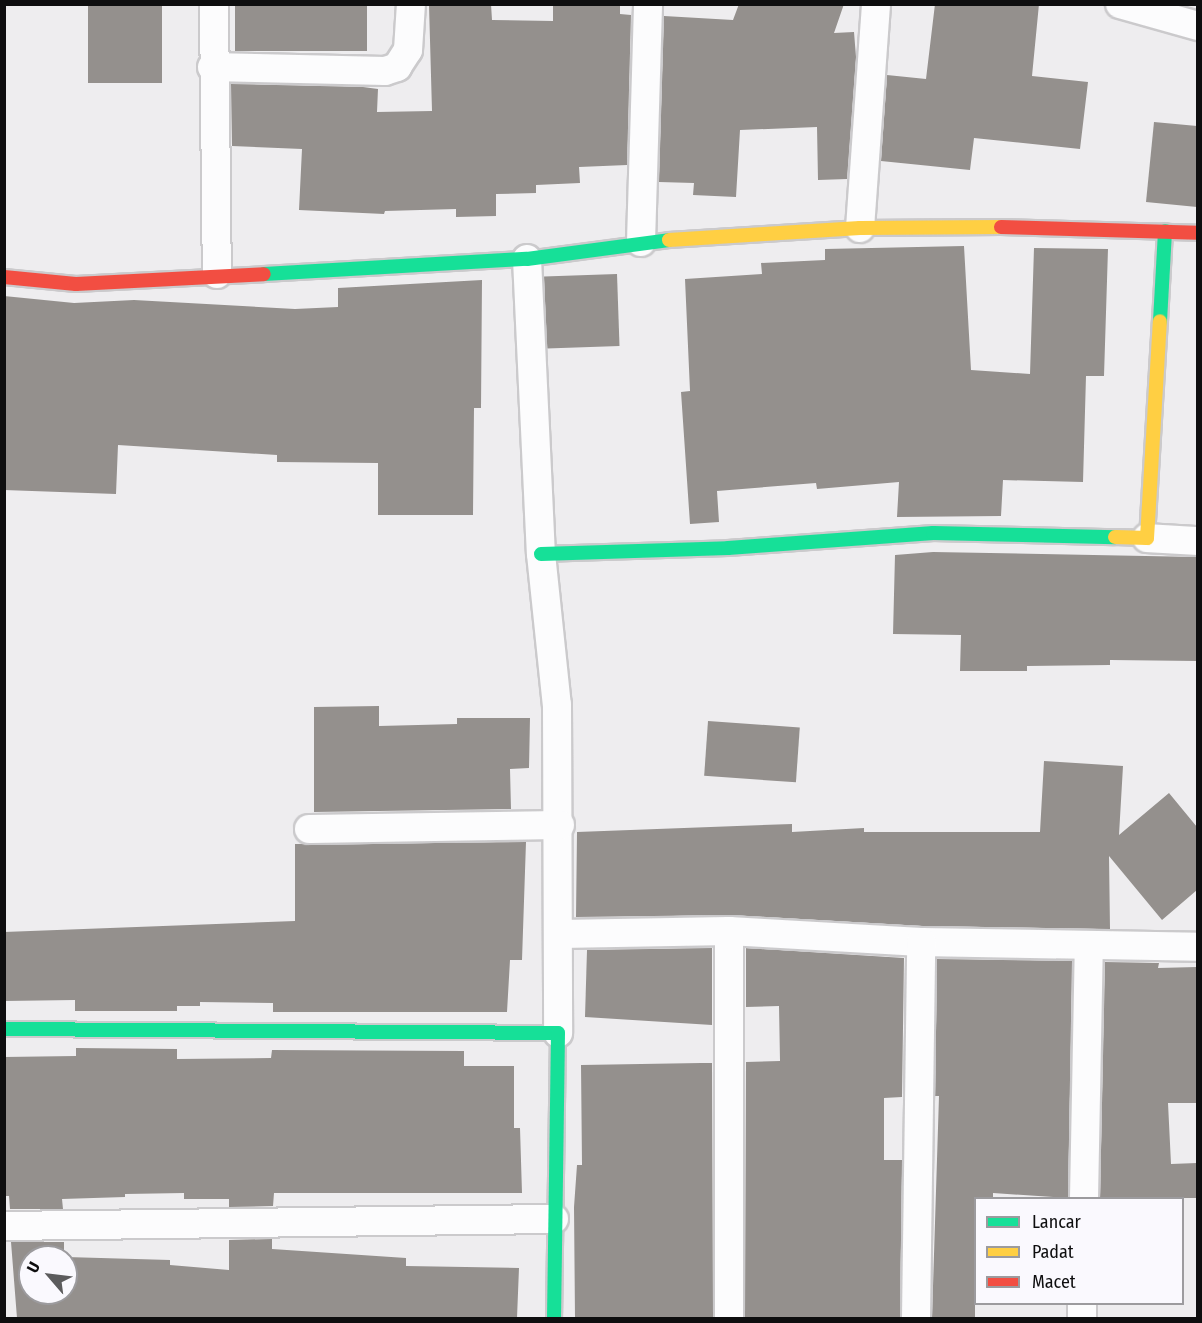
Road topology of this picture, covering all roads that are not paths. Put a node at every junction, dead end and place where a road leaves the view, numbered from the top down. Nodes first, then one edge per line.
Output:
1 (214, 4) edge
2 (411, 4) edge
3 (648, 4) edge
4 (876, 4) edge
5 (1120, 4) edge
6 (1197, 26) edge
7 (212, 67) junction
8 (860, 228) junction
9 (1165, 231) junction
10 (1197, 233) edge
11 (641, 242) junction
12 (527, 259) junction
13 (217, 274) junction
14 (4, 277) edge
15 (1147, 538) junction
16 (1197, 541) edge
17 (541, 554) junction
18 (560, 825) junction
19 (309, 829) dead end
20 (729, 931) junction
21 (560, 934) junction
22 (921, 942) junction
23 (1089, 945) junction
24 (1197, 947) edge
25 (4, 1029) edge
26 (558, 1033) junction
27 (1084, 1197) edge
28 (554, 1219) junction
29 (4, 1226) edge
30 (554, 1318) edge
31 (729, 1318) edge
32 (916, 1318) edge

1 - 7 street
2 - 7 street
3 - 11 street
4 - 8 street
5 - 6 street
7 - 13 street
8 - 9 street
8 - 11 street
9 - 10 street
9 - 15 street
11 - 12 street
12 - 13 street
12 - 17 street
13 - 14 street
15 - 16 street
15 - 17 street
17 - 18 street
18 - 19 street
18 - 21 street
20 - 21 street
20 - 22 street
20 - 31 street
21 - 26 street
22 - 23 street
22 - 32 street
23 - 24 street
23 - 27 street
25 - 26 street
26 - 28 street
28 - 29 street
28 - 30 street

